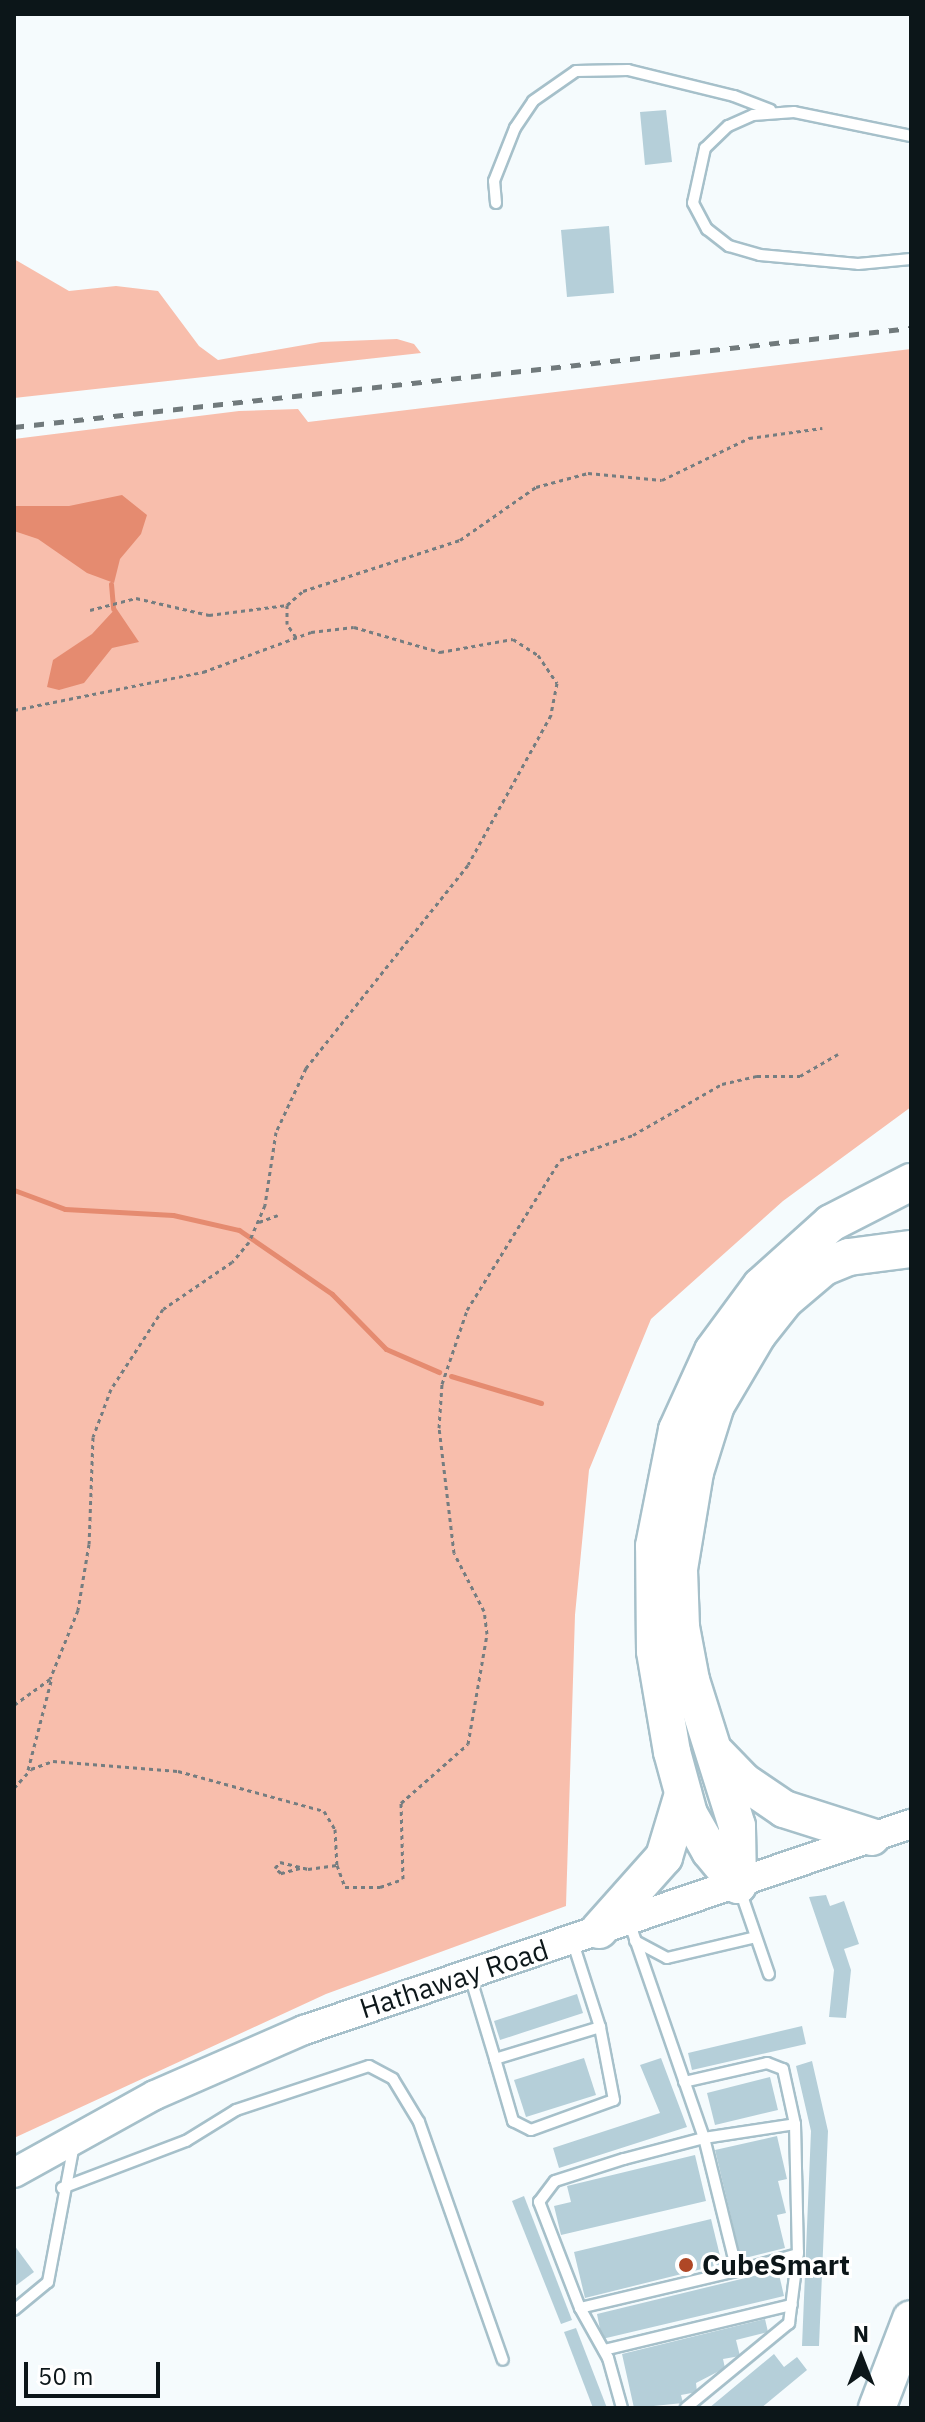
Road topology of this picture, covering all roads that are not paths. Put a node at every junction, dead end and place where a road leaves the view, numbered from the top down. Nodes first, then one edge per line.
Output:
1 (772, 111) junction
2 (911, 136) edge
3 (496, 203) dead end
4 (911, 259) edge
5 (911, 1182) edge
6 (911, 1249) edge
7 (713, 1750) junction
8 (683, 1794) junction
9 (911, 1824) edge
10 (872, 1837) junction
11 (738, 1885) junction
12 (609, 1933) junction
13 (756, 1937) junction
14 (470, 1974) junction
15 (769, 1974) dead end
16 (600, 2027) junction
17 (495, 2059) junction
18 (684, 2082) junction
19 (795, 2124) junction
20 (75, 2138) junction
21 (704, 2138) junction
22 (14, 2173) edge
23 (62, 2188) junction
24 (798, 2254) junction
25 (737, 2271) junction
26 (792, 2305) junction
27 (580, 2308) junction
28 (14, 2310) edge
29 (911, 2319) edge
30 (604, 2350) junction
31 (503, 2360) dead end
32 (622, 2408) edge
33 (686, 2408) edge
34 (877, 2408) edge

1 - 2 lane
1 - 3 lane
1 - 4 lane
5 - 8 highway
6 - 7 highway
7 - 10 highway
7 - 11 highway
8 - 11 highway
8 - 12 highway
9 - 10 main road, Hathaway Road
10 - 11 main road, Hathaway Road
11 - 12 main road, Hathaway Road
11 - 13 lane
12 - 13 lane
12 - 14 main road, Hathaway Road
12 - 16 lane
12 - 18 lane
13 - 15 lane
14 - 17 lane
14 - 20 main road, Hathaway Road
16 - 17 lane
16 - 17 lane
18 - 19 lane
18 - 21 lane
19 - 21 lane
19 - 24 lane
20 - 22 main road, Hathaway Road
20 - 23 lane
21 - 25 lane
21 - 27 lane
23 - 28 lane
23 - 31 lane
24 - 25 lane
24 - 26 lane
25 - 27 lane
26 - 30 lane
26 - 33 lane
27 - 30 lane
29 - 34 highway
30 - 32 lane

